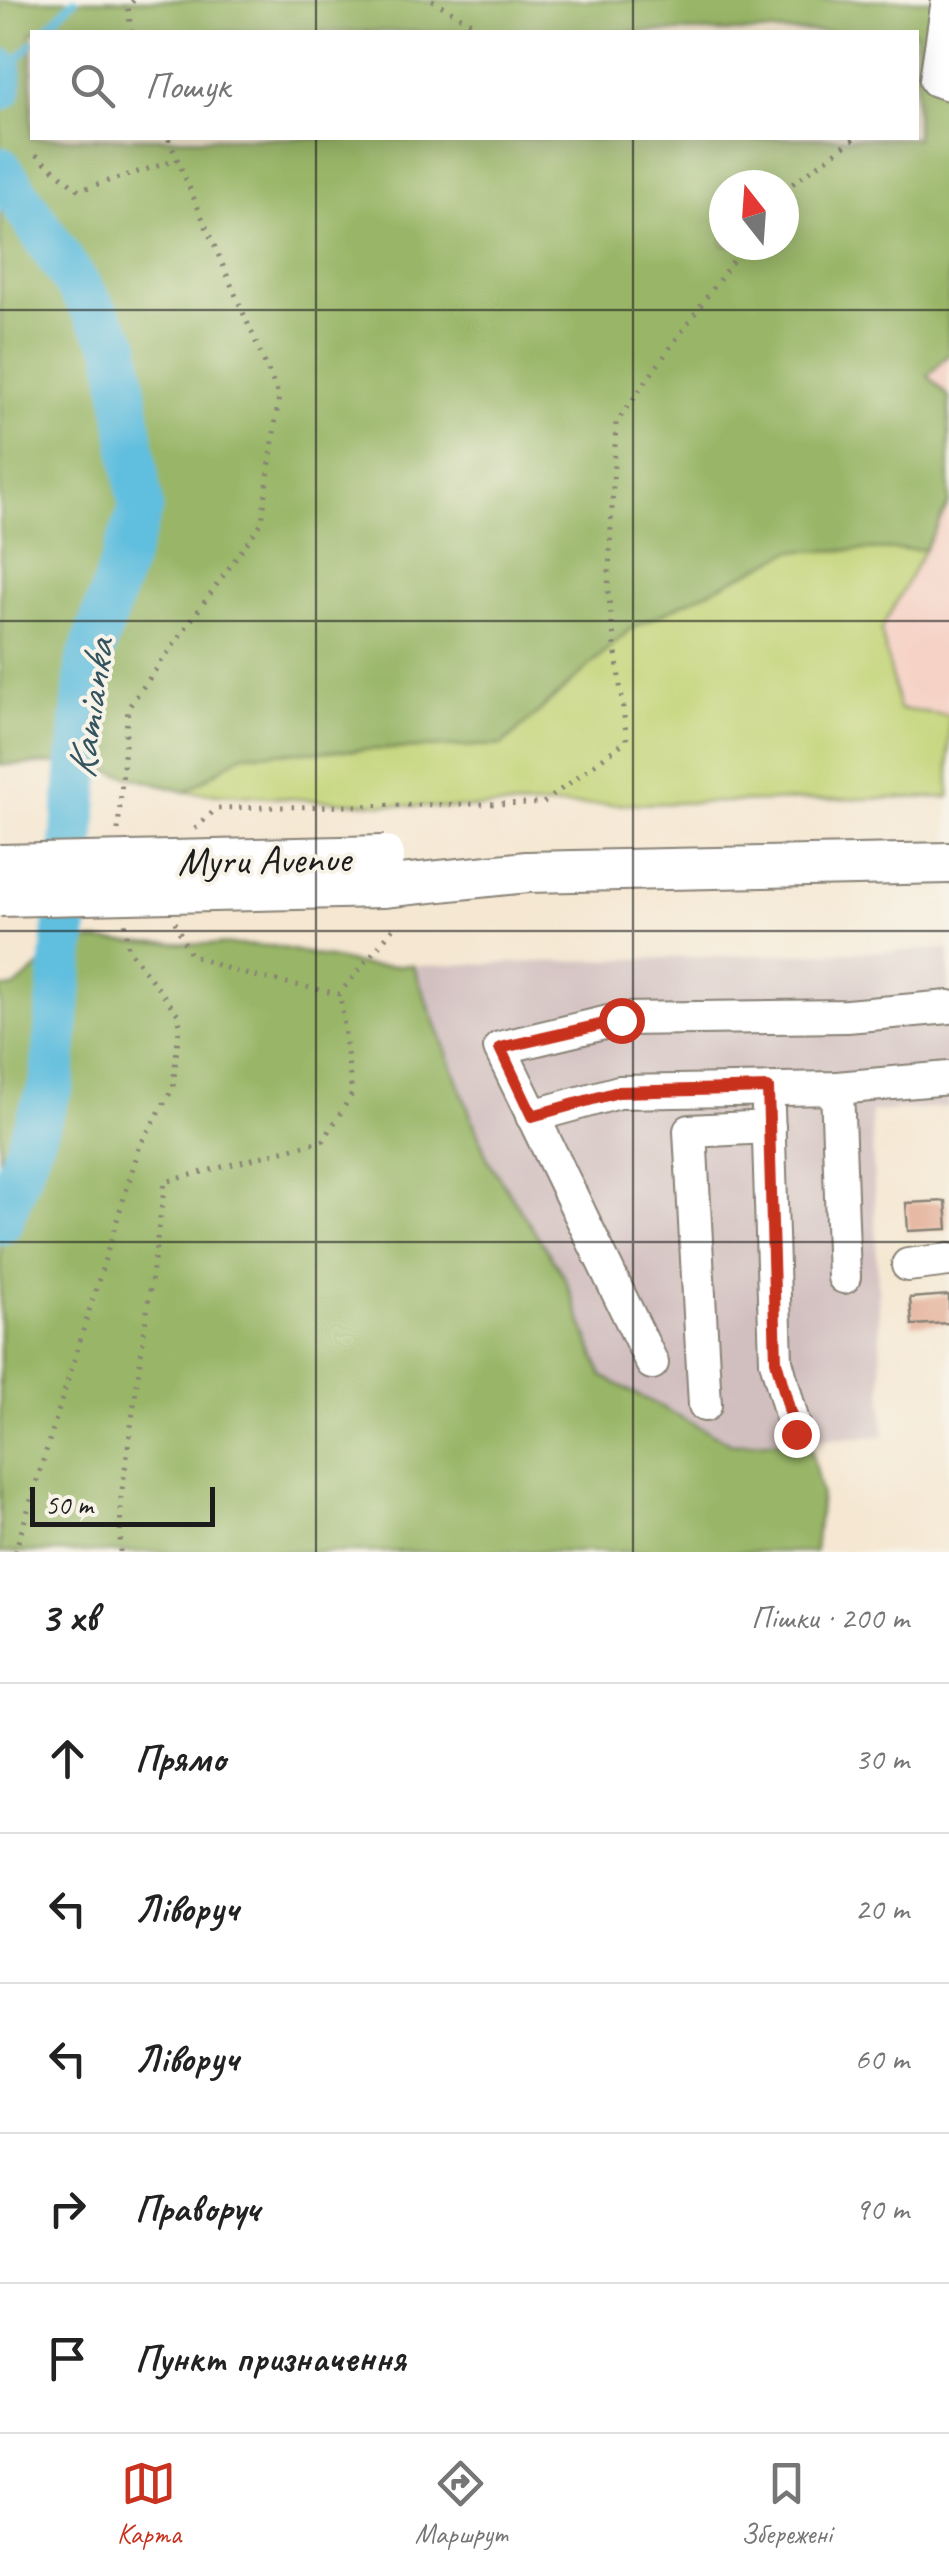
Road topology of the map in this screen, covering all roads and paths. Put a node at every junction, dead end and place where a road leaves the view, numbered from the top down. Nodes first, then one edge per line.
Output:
1 (134, 0) edge
2 (432, 0) edge
3 (948, 0) edge
4 (131, 30) edge
5 (483, 30) edge
6 (949, 84) edge
7 (853, 140) edge
8 (36, 154) dead end
9 (178, 160) dead end
10 (799, 179) edge
11 (733, 260) edge
12 (370, 804) dead end
13 (949, 863) edge
14 (0, 865) edge
15 (383, 871) junction
16 (0, 896) edge
17 (397, 924) dead end
18 (949, 1007) edge
19 (949, 1078) edge
20 (768, 1088) junction
21 (836, 1088) junction
22 (532, 1116) junction
23 (769, 1128) junction
24 (949, 1260) edge
25 (908, 1265) dead end
26 (844, 1277) dead end
27 (652, 1363) dead end
28 (705, 1405) dead end
29 (796, 1434) dead end
30 (120, 1552) edge

1 - 4 path
2 - 5 path
3 - 6 street
7 - 10 path
8 - 9 path
11 - 12 path
13 - 15 main road, Myru Avenue
14 - 15 main road, Myru Avenue, bridge
15 - 16 main road, Myru Avenue, bridge
17 - 30 path
18 - 22 street
19 - 21 street
20 - 21 street
20 - 22 street
20 - 23 street
21 - 26 street
22 - 27 street
23 - 28 street
23 - 29 street
24 - 25 street

